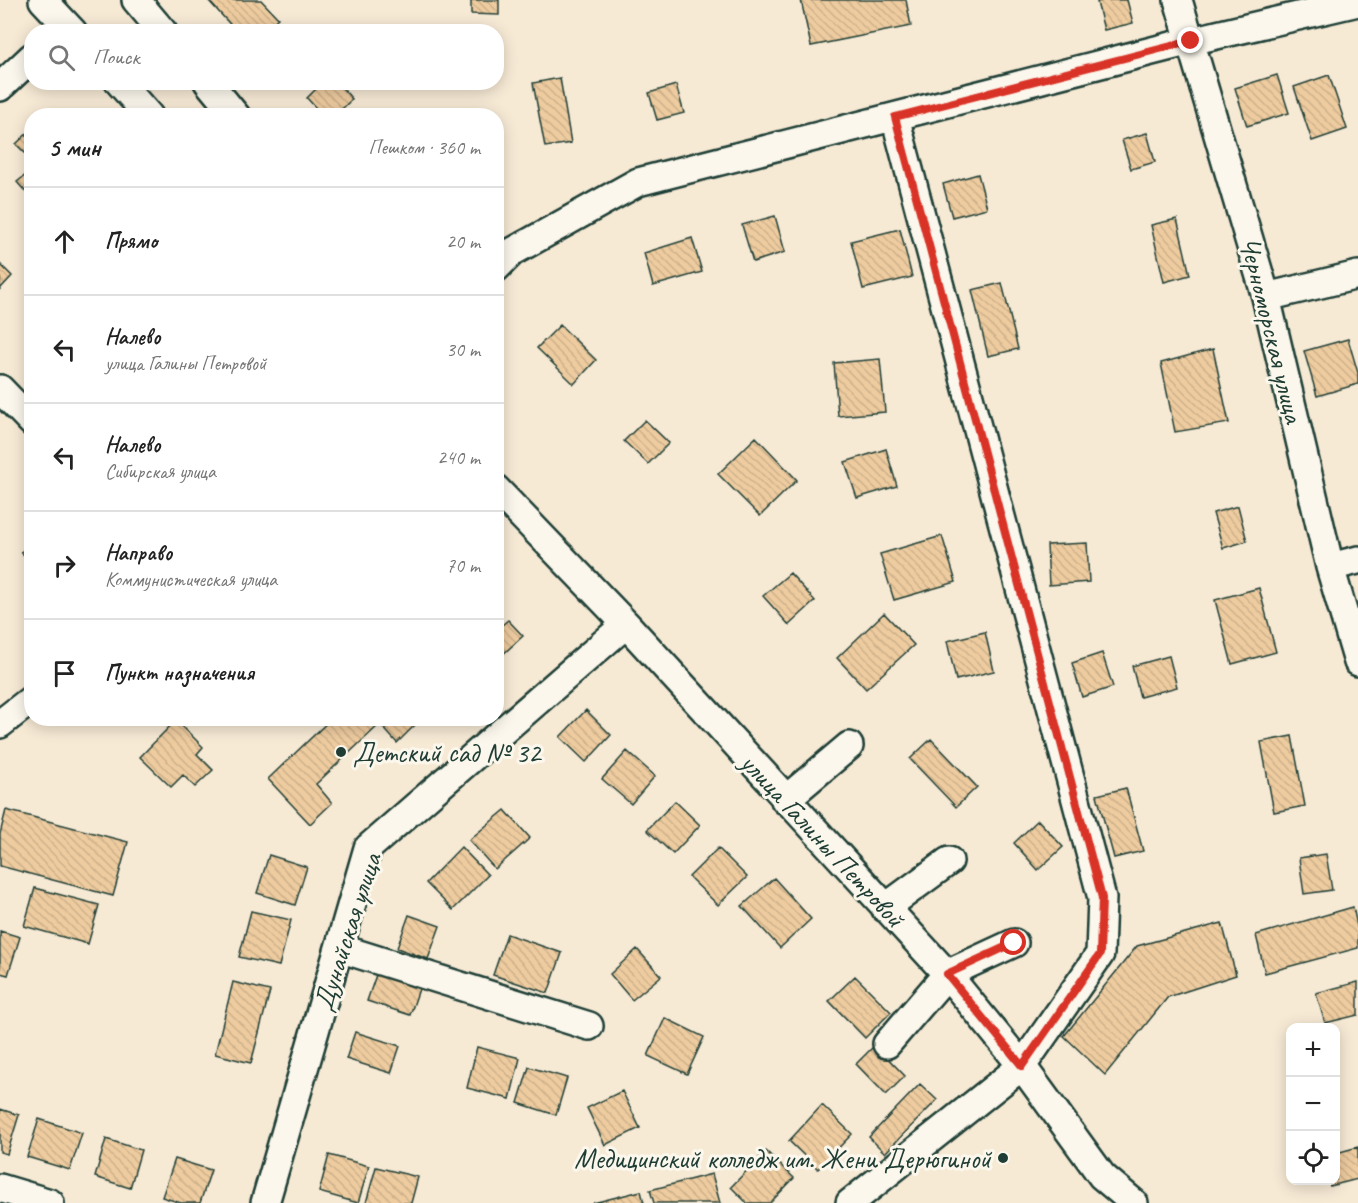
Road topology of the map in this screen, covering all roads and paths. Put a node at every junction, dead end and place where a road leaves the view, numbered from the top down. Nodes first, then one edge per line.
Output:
1 (43, 0) edge
2 (136, 0) edge
3 (1178, 0) edge
4 (1358, 2) edge
5 (61, 24) edge
6 (156, 24) edge
7 (1191, 41) junction
8 (24, 64) edge
9 (0, 87) edge
10 (126, 90) edge
11 (215, 90) edge
12 (143, 108) edge
13 (229, 108) edge
14 (895, 117) junction
15 (504, 260) edge
16 (1358, 275) edge
17 (1266, 297) junction
18 (0, 389) edge
19 (24, 414) edge
20 (504, 497) edge
21 (1358, 560) edge
22 (1330, 567) junction
23 (627, 624) junction
24 (1358, 662) edge
25 (24, 705) edge
26 (0, 724) edge
27 (849, 746) dead end
28 (785, 800) junction
29 (949, 861) dead end
30 (885, 908) junction
31 (1014, 943) dead end
32 (339, 948) junction
33 (947, 974) junction
34 (589, 1026) dead end
35 (887, 1044) dead end
36 (1022, 1066) junction
37 (0, 1188) edge
38 (50, 1203) edge
39 (265, 1203) edge
40 (850, 1203) edge
41 (1134, 1203) edge

1 - 5 street
2 - 6 street
3 - 7 street, Черноморская улица
4 - 7 street
7 - 14 street
7 - 17 street, Черноморская улица
8 - 9 street
10 - 12 street
11 - 13 street
14 - 15 street
14 - 36 street
16 - 17 street
17 - 22 street, Черноморская улица
18 - 19 street
20 - 23 street, улица Галины Петровой
21 - 22 street
22 - 24 street, Черноморская улица
23 - 28 street, улица Галины Петровой
23 - 32 street, Дунайская улица
25 - 26 street
27 - 28 street
28 - 30 street, улица Галины Петровой
29 - 30 street
30 - 33 street, улица Галины Петровой
31 - 33 street
32 - 34 street
32 - 39 street, Дунайская улица
33 - 35 street
33 - 36 street, улица Галины Петровой
36 - 40 street
36 - 41 street, улица Галины Петровой
37 - 38 street

